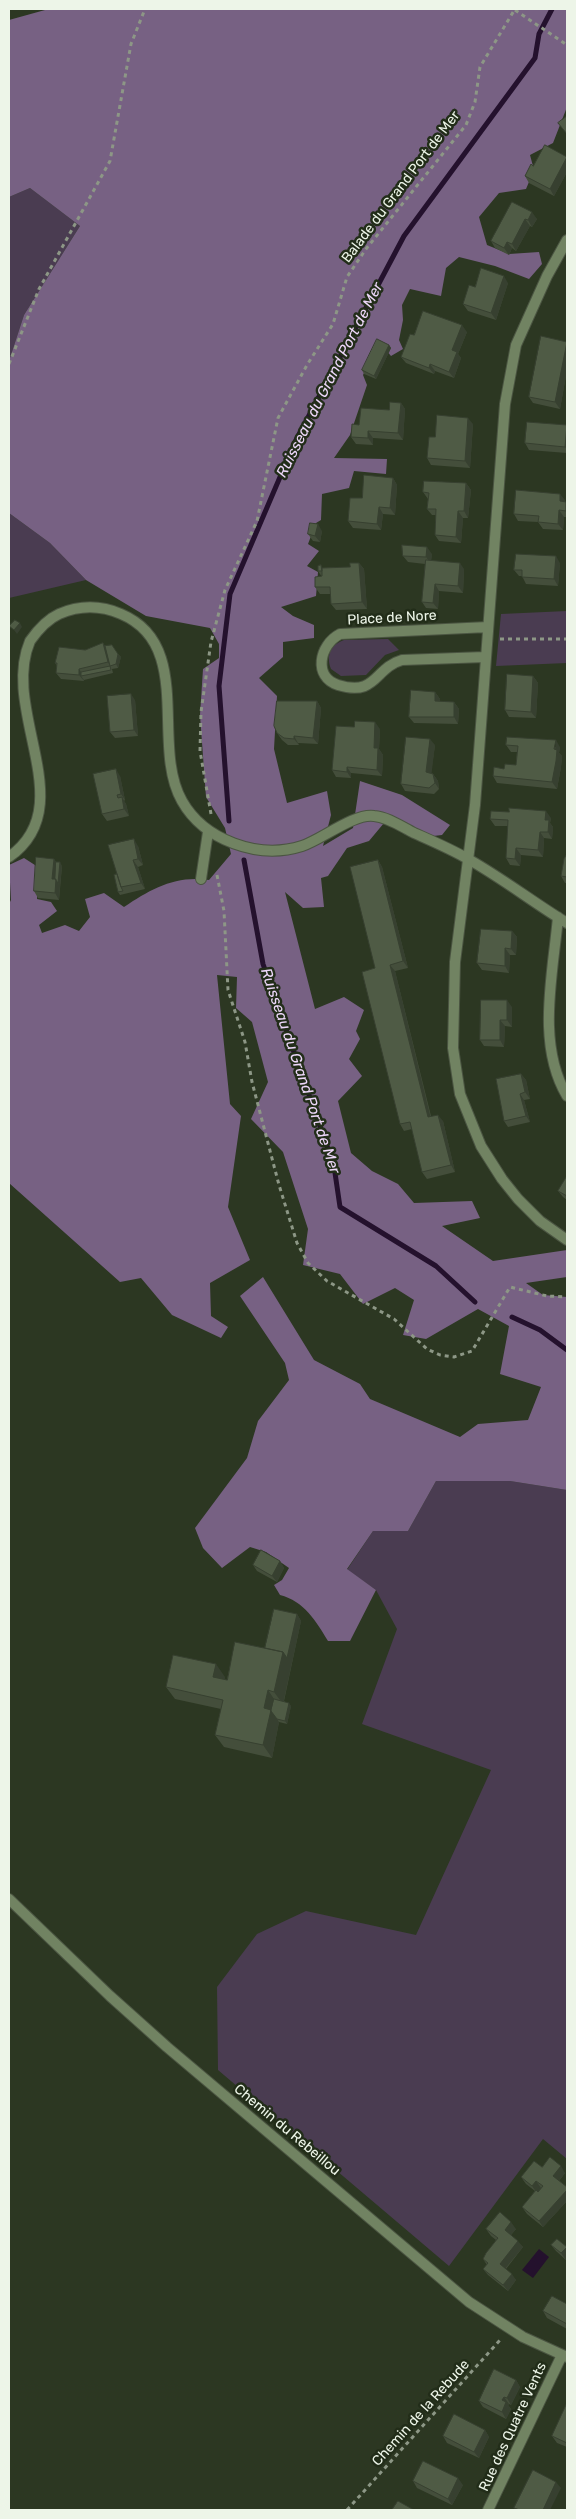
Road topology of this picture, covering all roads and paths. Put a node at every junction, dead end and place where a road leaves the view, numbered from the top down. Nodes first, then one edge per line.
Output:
1 (145, 9) edge
2 (515, 9) edge
3 (567, 45) edge
4 (567, 240) edge
5 (9, 364) edge
6 (488, 627) junction
7 (487, 639) junction
8 (567, 639) edge
9 (485, 657) junction
10 (208, 832) junction
11 (221, 838) junction
12 (9, 857) edge
13 (468, 859) junction
14 (218, 867) dead end
15 (201, 879) dead end
16 (558, 917) junction
17 (567, 923) edge
18 (567, 1096) edge
19 (567, 1240) edge
20 (567, 1297) edge
21 (9, 1899) edge
22 (510, 2330) junction
23 (565, 2356) edge
24 (347, 2510) edge
25 (488, 2510) edge

1 - 5 path
2 - 3 path
2 - 11 path, Balade du Grand Port de Mer
4 - 6 street
6 - 7 street
6 - 9 street, Place de Nore
7 - 8 path
7 - 9 street
9 - 13 street
10 - 11 street
10 - 12 street
10 - 15 street
11 - 13 street
13 - 16 street
13 - 19 street
14 - 20 path
16 - 17 street
16 - 18 street
21 - 22 street, Chemin du Rebeillou
22 - 23 street, Chemin du Rebeillou
22 - 24 path, Chemin de la Rebude
23 - 25 street, Rue des Quatre Vents

